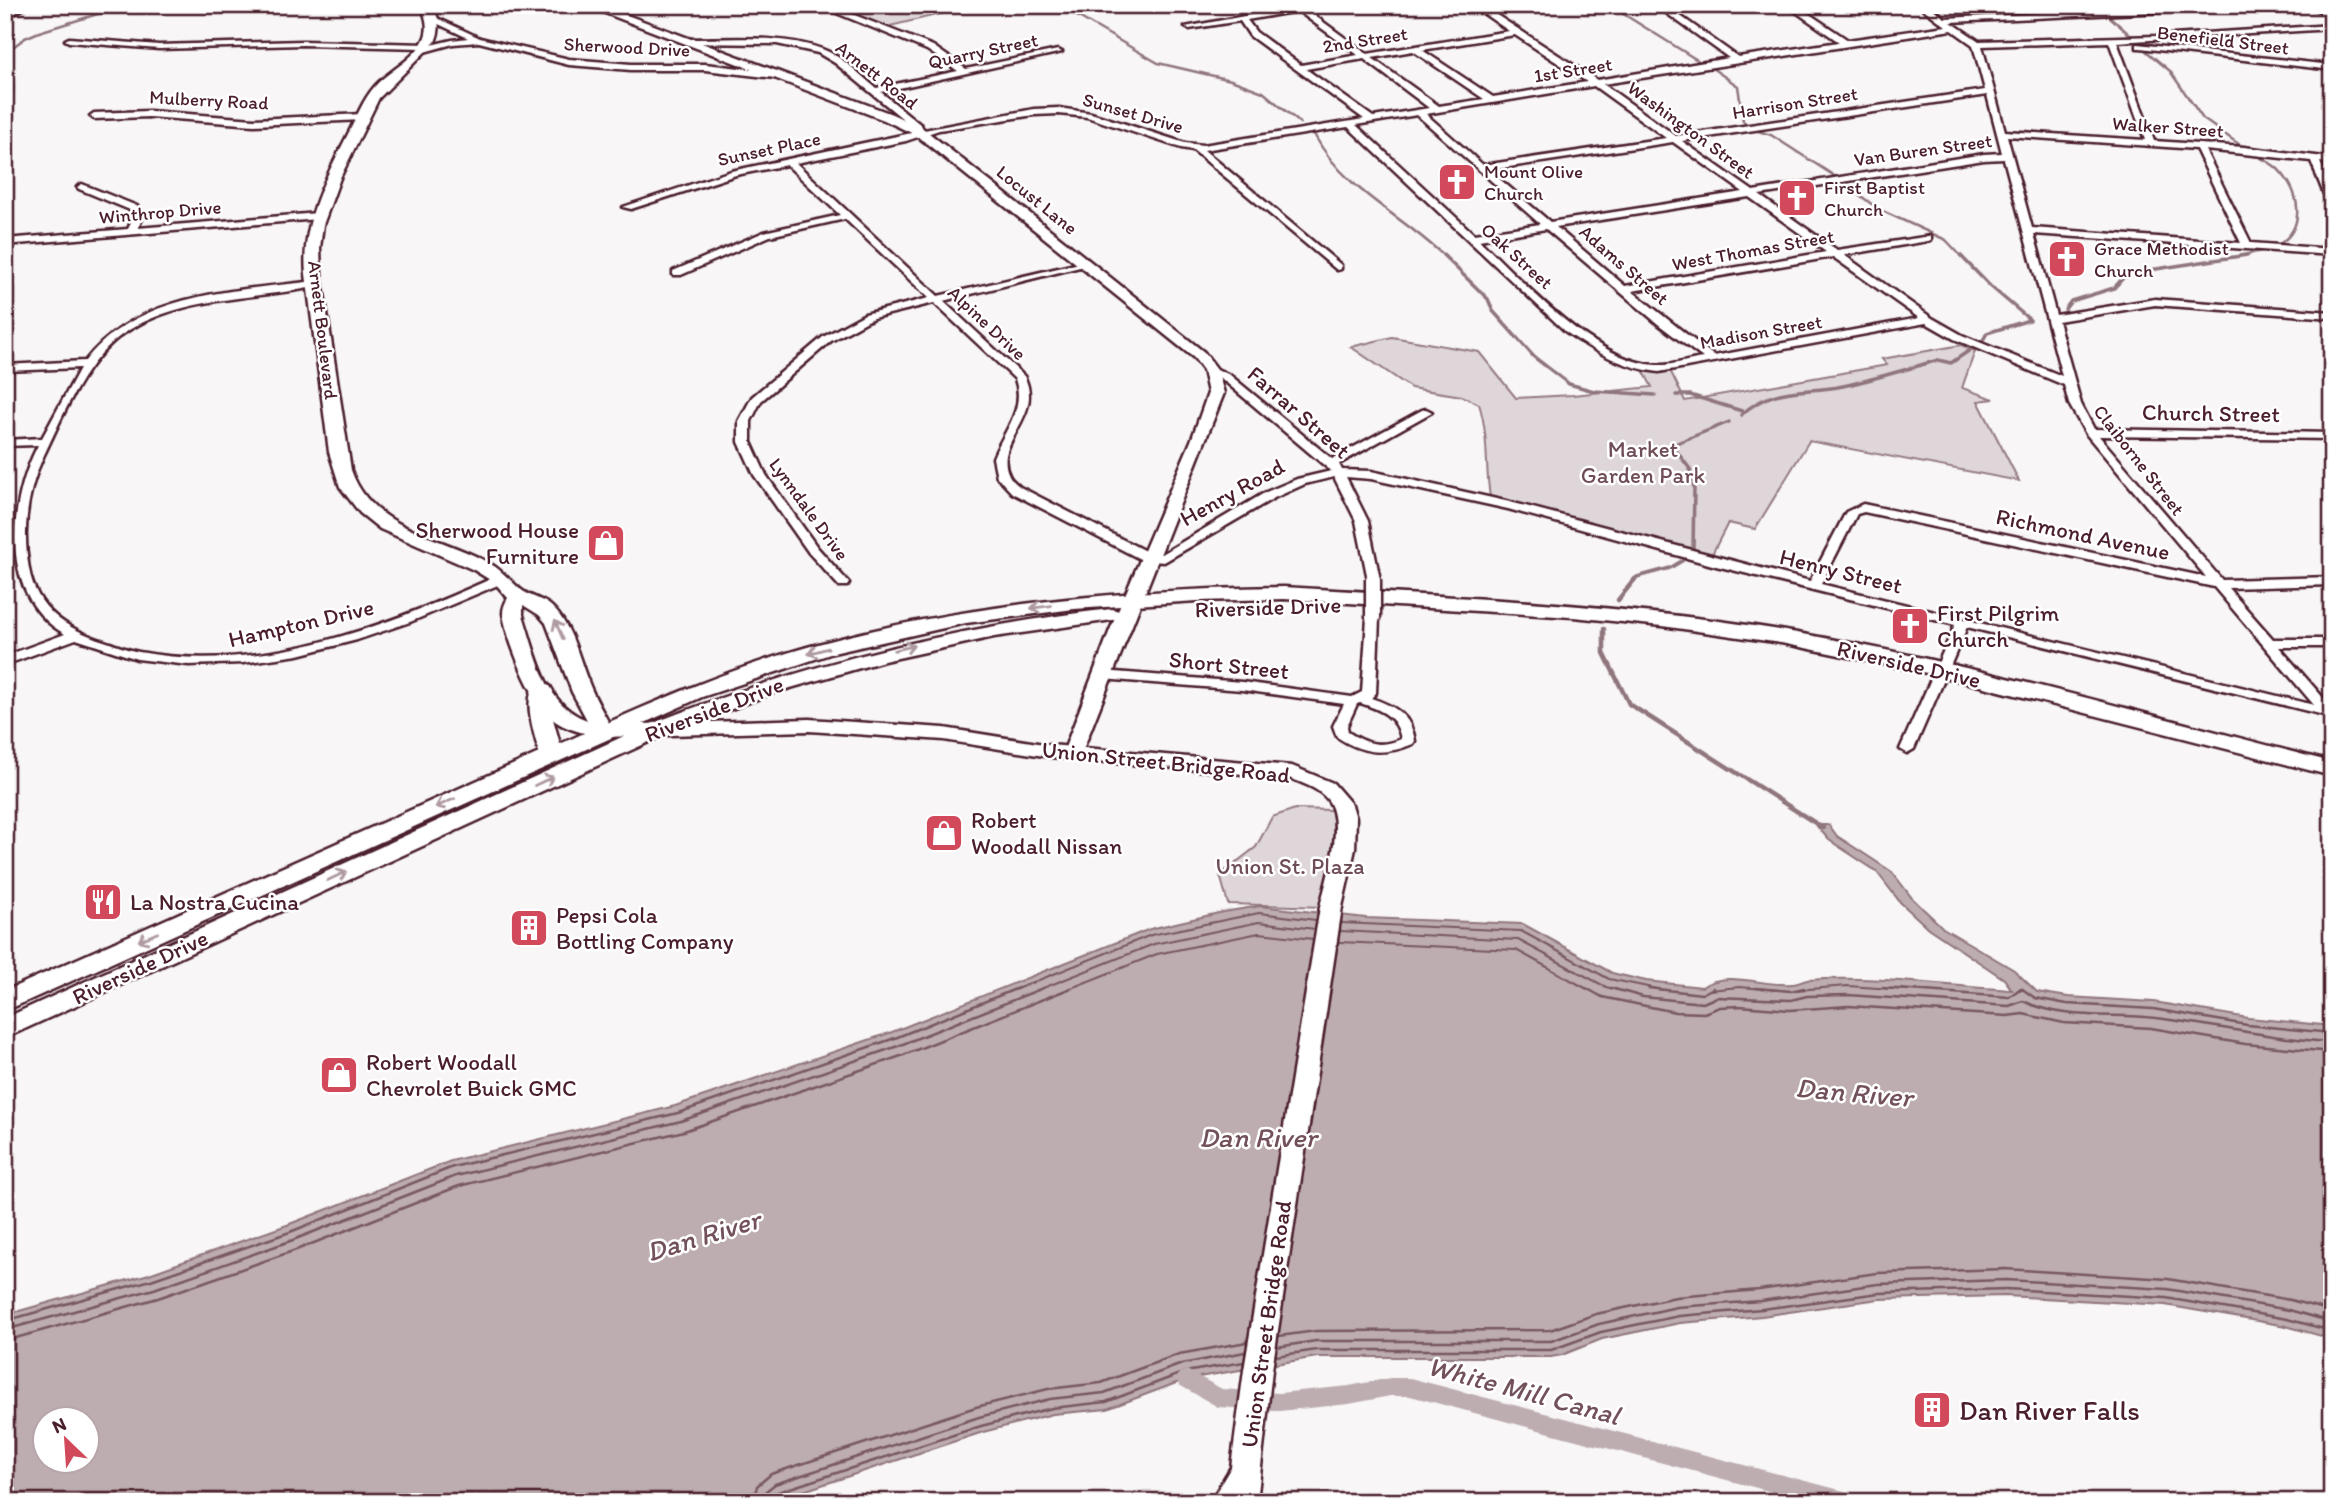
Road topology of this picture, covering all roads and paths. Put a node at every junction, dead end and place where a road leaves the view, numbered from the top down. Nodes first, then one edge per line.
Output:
1 (7, 5) edge
2 (589, 5) edge
3 (821, 5) edge
4 (1322, 5) edge
5 (1475, 5) edge
6 (1659, 5) edge
7 (1790, 5) edge
8 (1922, 5) edge
9 (2264, 5) edge
10 (2311, 5) edge
11 (1297, 7) edge
12 (431, 12) edge
13 (2332, 15) edge
14 (5, 17) edge
15 (1242, 18) junction
16 (1951, 24) junction
17 (1189, 27) dead end
18 (2331, 30) edge
19 (1516, 32) junction
20 (69, 40) dead end
21 (479, 40) junction
22 (2112, 40) junction
23 (685, 41) junction
24 (1846, 43) junction
25 (1977, 44) junction
26 (425, 48) junction
27 (1414, 48) junction
28 (1058, 52) dead end
29 (1366, 56) junction
30 (1737, 60) junction
31 (1301, 67) junction
32 (2332, 68) edge
33 (964, 71) junction
34 (775, 75) junction
35 (1597, 84) junction
36 (873, 91) junction
37 (1990, 92) junction
38 (1493, 101) junction
39 (1438, 110) junction
40 (1420, 113) junction
41 (94, 116) dead end
42 (363, 117) junction
43 (1373, 121) junction
44 (1350, 124) junction
45 (920, 132) junction
46 (2001, 133) junction
47 (1676, 139) junction
48 (2150, 143) junction
49 (2199, 146) junction
50 (1196, 148) junction
51 (2008, 156) junction
52 (2314, 158) junction
53 (2332, 160) edge
54 (789, 162) junction
55 (1481, 168) junction
56 (82, 187) dead end
57 (1750, 194) junction
58 (2332, 202) edge
59 (628, 207) dead end
60 (318, 216) junction
61 (846, 216) junction
62 (1549, 225) junction
63 (2028, 231) junction
64 (132, 232) junction
65 (1470, 238) junction
66 (1928, 239) dead end
67 (5, 242) edge
68 (2247, 246) junction
69 (2332, 252) edge
70 (1834, 253) junction
71 (1084, 263) junction
72 (1337, 267) dead end
73 (677, 273) dead end
74 (314, 284) junction
75 (1625, 289) junction
76 (935, 299) junction
77 (2332, 315) edge
78 (2052, 319) junction
79 (1928, 320) junction
80 (1604, 350) joint
81 (1712, 359) junction
82 (86, 364) junction
83 (5, 368) edge
84 (1210, 369) junction
85 (2070, 383) junction
86 (1426, 412) dead end
87 (2090, 432) junction
88 (2332, 436) edge
89 (46, 441) junction
90 (5, 443) edge
91 (1335, 468) junction
92 (1151, 558) junction
93 (501, 579) junction
94 (2332, 581) edge
95 (843, 583) dead end
96 (2219, 584) junction
97 (1814, 586) junction
98 (518, 597) junction
99 (1130, 606) junction
100 (1963, 622) junction
101 (75, 635) junction
102 (2270, 643) junction
103 (2332, 643) edge
104 (5, 661) edge
105 (1942, 670) junction
106 (1102, 674) junction
107 (579, 683) junction
108 (542, 691) junction
109 (1357, 700) junction
110 (2329, 712) edge
111 (654, 731) junction
112 (602, 732) junction
113 (1907, 749) dead end
114 (1073, 753) junction
115 (551, 754) junction
116 (2332, 769) edge
117 (261, 886) junction
118 (279, 903) junction
119 (5, 1002) edge
120 (5, 1029) edge
121 (1245, 1468) junction
122 (1225, 1502) edge
123 (1242, 1502) edge

1 - 14 street
2 - 23 street, Locust Lane
3 - 33 street
4 - 11 street
5 - 19 street, Washington Street
6 - 30 street
7 - 24 street
8 - 16 street
9 - 16 street, 1st Street
10 - 13 street
11 - 15 street
11 - 29 street
12 - 21 street, Sherwood Drive
12 - 26 main road
15 - 17 street
15 - 31 street
16 - 24 street, 1st Street
16 - 25 street
18 - 22 street
19 - 27 street, 2nd Street
19 - 35 street, Washington Street
20 - 26 street, Sherwood Drive
21 - 26 street, Sherwood Drive
21 - 34 street, Sherwood Drive
22 - 25 street
22 - 32 street, Benefield Street
22 - 48 street
23 - 34 street, Locust Lane
23 - 36 street, Arnett Road
24 - 30 street, 1st Street
25 - 37 street, Claiborne Street
26 - 42 main road, Arnett Boulevard
27 - 29 street, 2nd Street
27 - 38 street
28 - 33 street, Quarry Street
29 - 31 street, 2nd Street
29 - 39 street
30 - 35 street, 1st Street
31 - 43 street
33 - 36 street, Quarry Street
34 - 45 street, Locust Lane
35 - 38 street, 1st Street
35 - 47 street, Washington Street
36 - 45 street, Arnett Road
37 - 46 street, Claiborne Street
37 - 47 street, Harrison Street
38 - 39 street, 1st Street
39 - 40 street, 1st Street
40 - 43 street, 1st Street
40 - 55 street, Adams Street
41 - 42 street, Mulberry Road
42 - 60 main road, Arnett Boulevard
43 - 44 street, 1st Street
44 - 50 street, 1st Street
44 - 65 street, Oak Street
45 - 50 street, Sunset Drive
45 - 54 street, Sunset Place
45 - 71 street, Locust Lane
46 - 48 street, Walker Street
46 - 51 street, Claiborne Street
47 - 55 street, Harrison Street
47 - 57 street, Washington Street
48 - 49 street, Walker Street
49 - 52 street, Walker Street
49 - 68 street
50 - 72 street, Sunset Drive
51 - 57 street, Van Buren Street
51 - 63 street, Claiborne Street
52 - 53 street, Walker Street
52 - 58 street
54 - 59 street, Sunset Place
54 - 61 street, Alpine Drive
55 - 62 street, Adams Street
56 - 64 street
57 - 62 street, Van Buren Street
57 - 70 street, Washington Street
60 - 64 street, Winthrop Drive
60 - 74 main road, Arnett Boulevard
61 - 73 street
61 - 76 street, Alpine Drive
62 - 65 street, Van Buren Street
62 - 75 street, Adams Street
63 - 68 street
63 - 78 street, Claiborne Street
64 - 67 street, Winthrop Drive
65 - 80 street, Oak Street
66 - 70 street, West Thomas Street
68 - 69 street
70 - 75 street, West Thomas Street
70 - 79 street, Washington Street
71 - 76 street, Lynndale Drive
71 - 84 street, Locust Lane
74 - 82 street, Hampton Drive
74 - 93 main road, Arnett Boulevard
75 - 81 street, Adams Street
76 - 92 street, Alpine Drive
76 - 95 street, Lynndale Drive
77 - 78 street
78 - 85 street, Claiborne Street
79 - 81 street, Madison Street
79 - 85 street, Washington Street
80 - 81 street, Madison Street
82 - 83 street
82 - 89 street, Hampton Drive
84 - 91 street, Farrar Street
84 - 92 street
85 - 87 street, Claiborne Street
86 - 91 street
87 - 88 street, Church Street
87 - 96 street, Claiborne Street
89 - 90 street
89 - 101 street, Hampton Drive
91 - 92 street, Henry Road
91 - 97 street, Henry Street
91 - 109 street, Farrar Street, bridge
92 - 99 street
93 - 98 main road, Arnett Boulevard
93 - 101 street, Hampton Drive
94 - 96 street, Richmond Avenue
96 - 97 street, Richmond Avenue
96 - 102 street, Claiborne Street
97 - 100 street, Henry Street
107 -> 98 main road, Arnett Boulevard
98 - 108 main road
99 - 105 main road, Riverside Drive
99 - 106 street
111 -> 99 main road, Riverside Drive
99 -> 112 main road, Riverside Drive
100 - 105 street
100 - 110 street, Henry Street
101 - 104 street
102 - 103 street
102 - 110 street, Claiborne Street
105 - 113 street
105 - 116 main road, Riverside Drive
106 - 109 street, Short Street
106 - 114 street
107 - 108 main road
107 - 112 main road, Arnett Boulevard
108 - 112 main road
108 - 115 main road
109 - 109 street, Farrar Street
111 - 112 main road, Union Street Bridge Road
111 - 114 main road, Union Street Bridge Road
118 -> 111 main road, Riverside Drive
112 - 115 main road, Riverside Drive
114 - 121 main road, Union Street Bridge Road
115 -> 117 main road, Riverside Drive
117 - 118 street
117 -> 119 main road, Riverside Drive
118 - 120 main road, Riverside Drive
121 - 122 main road
121 - 123 main road, Union Street Bridge Road

